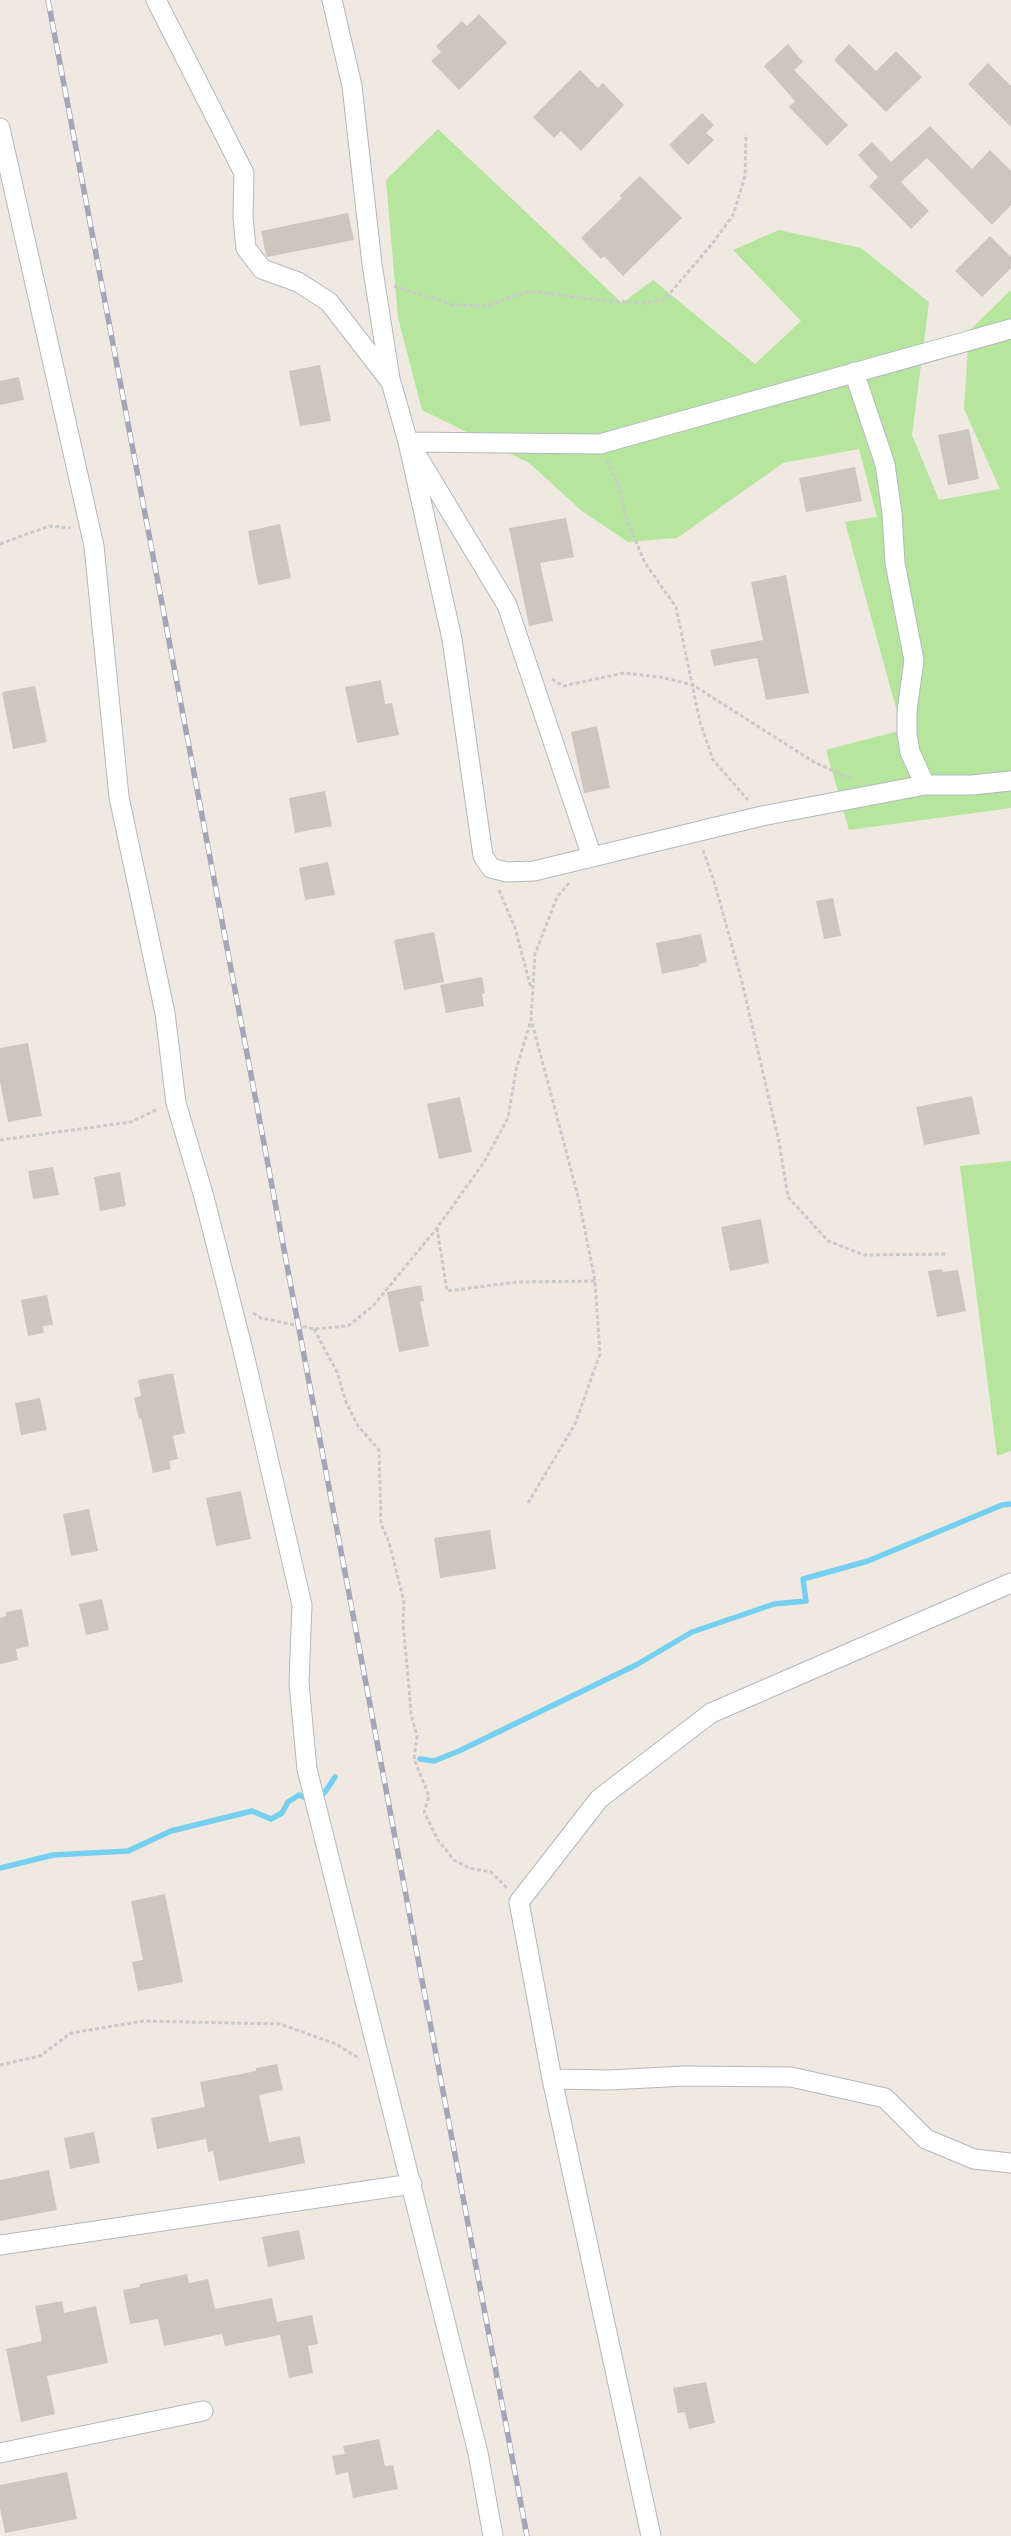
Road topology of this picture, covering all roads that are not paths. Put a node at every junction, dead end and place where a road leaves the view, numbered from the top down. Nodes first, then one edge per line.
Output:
1 (156, 0) edge
2 (332, 0) edge
3 (0, 128) edge
4 (1011, 328) edge
5 (854, 372) junction
6 (391, 382) junction
7 (408, 442) junction
8 (1011, 781) edge
9 (925, 785) junction
10 (592, 857) junction
11 (1011, 1583) edge
12 (552, 2079) junction
13 (1011, 2163) edge
14 (412, 2184) junction
15 (0, 2245) edge
16 (203, 2411) dead end
17 (0, 2453) edge
18 (493, 2536) edge
19 (651, 2536) edge

1 - 6 street
2 - 6 street
3 - 14 street
4 - 5 street
5 - 7 street
5 - 9 street
6 - 7 street
7 - 10 street
7 - 10 street
8 - 9 street
9 - 10 street
11 - 12 street
12 - 13 street
12 - 19 street
14 - 15 street
14 - 18 street
16 - 17 street

